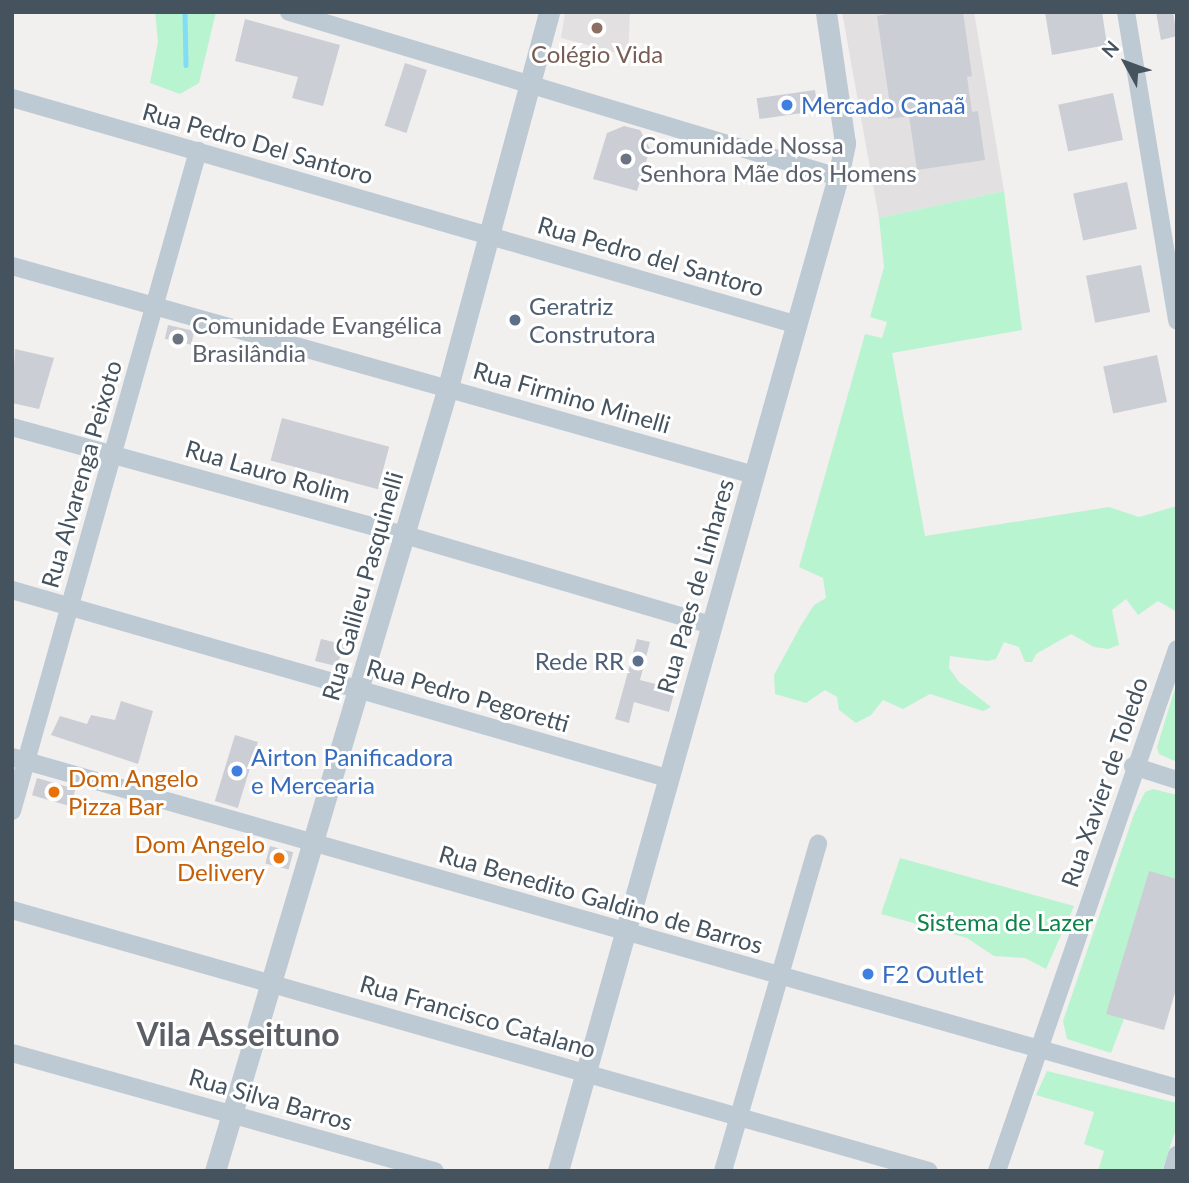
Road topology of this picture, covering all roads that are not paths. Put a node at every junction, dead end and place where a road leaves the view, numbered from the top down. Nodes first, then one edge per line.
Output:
1 (289, 12) edge
2 (549, 12) edge
3 (826, 12) edge
4 (1126, 12) edge
5 (533, 85) junction
6 (12, 98) edge
7 (198, 151) junction
8 (838, 177) junction
9 (491, 234) junction
10 (12, 266) edge
11 (154, 304) junction
12 (1177, 321) edge
13 (798, 325) junction
14 (448, 387) junction
15 (12, 427) edge
16 (112, 453) junction
17 (754, 475) junction
18 (405, 535) junction
19 (12, 590) edge
20 (69, 606) junction
21 (711, 625) junction
22 (1177, 649) edge
23 (359, 689) junction
24 (18, 759) edge
25 (1133, 766) junction
26 (667, 778) junction
27 (1177, 780) edge
28 (12, 811) edge
29 (312, 842) junction
30 (818, 843) dead end
31 (12, 910) edge
32 (625, 931) junction
33 (779, 975) junction
34 (271, 981) junction
35 (1039, 1049) junction
36 (12, 1053) edge
37 (586, 1074) junction
38 (1177, 1088) edge
39 (233, 1113) junction
40 (739, 1116) junction
41 (1177, 1155) edge
42 (215, 1171) edge
43 (435, 1171) edge
44 (558, 1171) edge
45 (723, 1171) edge
46 (929, 1171) edge
47 (997, 1171) edge
48 (1172, 1171) edge

1 - 5 street
2 - 5 street, Rua Galileu Pasquinelli
3 - 8 street, Rua Paes de Linhares
4 - 12 street
5 - 8 street
5 - 9 street, Rua Galileu Pasquinelli
6 - 7 street, Rua Pedro Del Santoro
7 - 9 street, Rua Pedro Del Santoro
7 - 11 street, Rua Alvarenga Peixoto
8 - 13 street, Rua Paes de Linhares
9 - 13 street, Rua Pedro del Santoro
9 - 14 street, Rua Galileu Pasquinelli
10 - 11 street, Rua Firmino Minelli
11 - 14 street, Rua Firmino Minelli
11 - 16 street, Rua Alvarenga Peixoto
13 - 17 street, Rua Paes de Linhares
14 - 17 street, Rua Firmino Minelli
14 - 18 street, Rua Galileu Pasquinelli
15 - 16 street, Rua Lauro Rolim
16 - 18 street, Rua Lauro Rolim
16 - 20 street, Rua Alvarenga Peixoto
17 - 21 street, Rua Paes de Linhares
18 - 21 street, Rua Lauro Rolim
18 - 23 street, Rua Galileu Pasquinelli
19 - 20 street, Rua Pedro Pegoretti
20 - 23 street, Rua Pedro Pegoretti
20 - 24 street, Rua Alvarenga Peixoto
21 - 26 street, Rua Paes de Linhares
22 - 25 street, Rua Xavier de Toledo
23 - 26 street, Rua Pedro Pegoretti
23 - 29 street, Rua Galileu Pasquinelli
24 - 28 street, Rua Alvarenga Peixoto
24 - 29 street, Rua Benedito Galdino de Barros
25 - 27 street
25 - 35 street, Rua Xavier de Toledo
26 - 32 street, Rua Paes de Linhares
29 - 32 street, Rua Benedito Galdino de Barros
29 - 34 street, Rua Galileu Pasquinelli
30 - 33 street
31 - 34 street, Rua Francisco Catalano
32 - 33 street, Rua Benedito Galdino de Barros
32 - 37 street, Rua Paes de Linhares
33 - 35 street, Rua Benedito Galdino de Barros
33 - 40 street
34 - 37 street, Rua Francisco Catalano
34 - 39 street, Rua Galileu Pasquinelli
35 - 38 street, Rua Benedito Galdino de Barros
35 - 47 street, Rua Xavier de Toledo
36 - 39 street, Rua Silva Barros
37 - 40 street, Rua Francisco Catalano
37 - 44 street, Rua Paes de Linhares
39 - 42 street, Rua Galileu Pasquinelli
39 - 43 street, Rua Silva Barros
40 - 45 street
40 - 46 street, Rua Francisco Catalano
41 - 48 street

